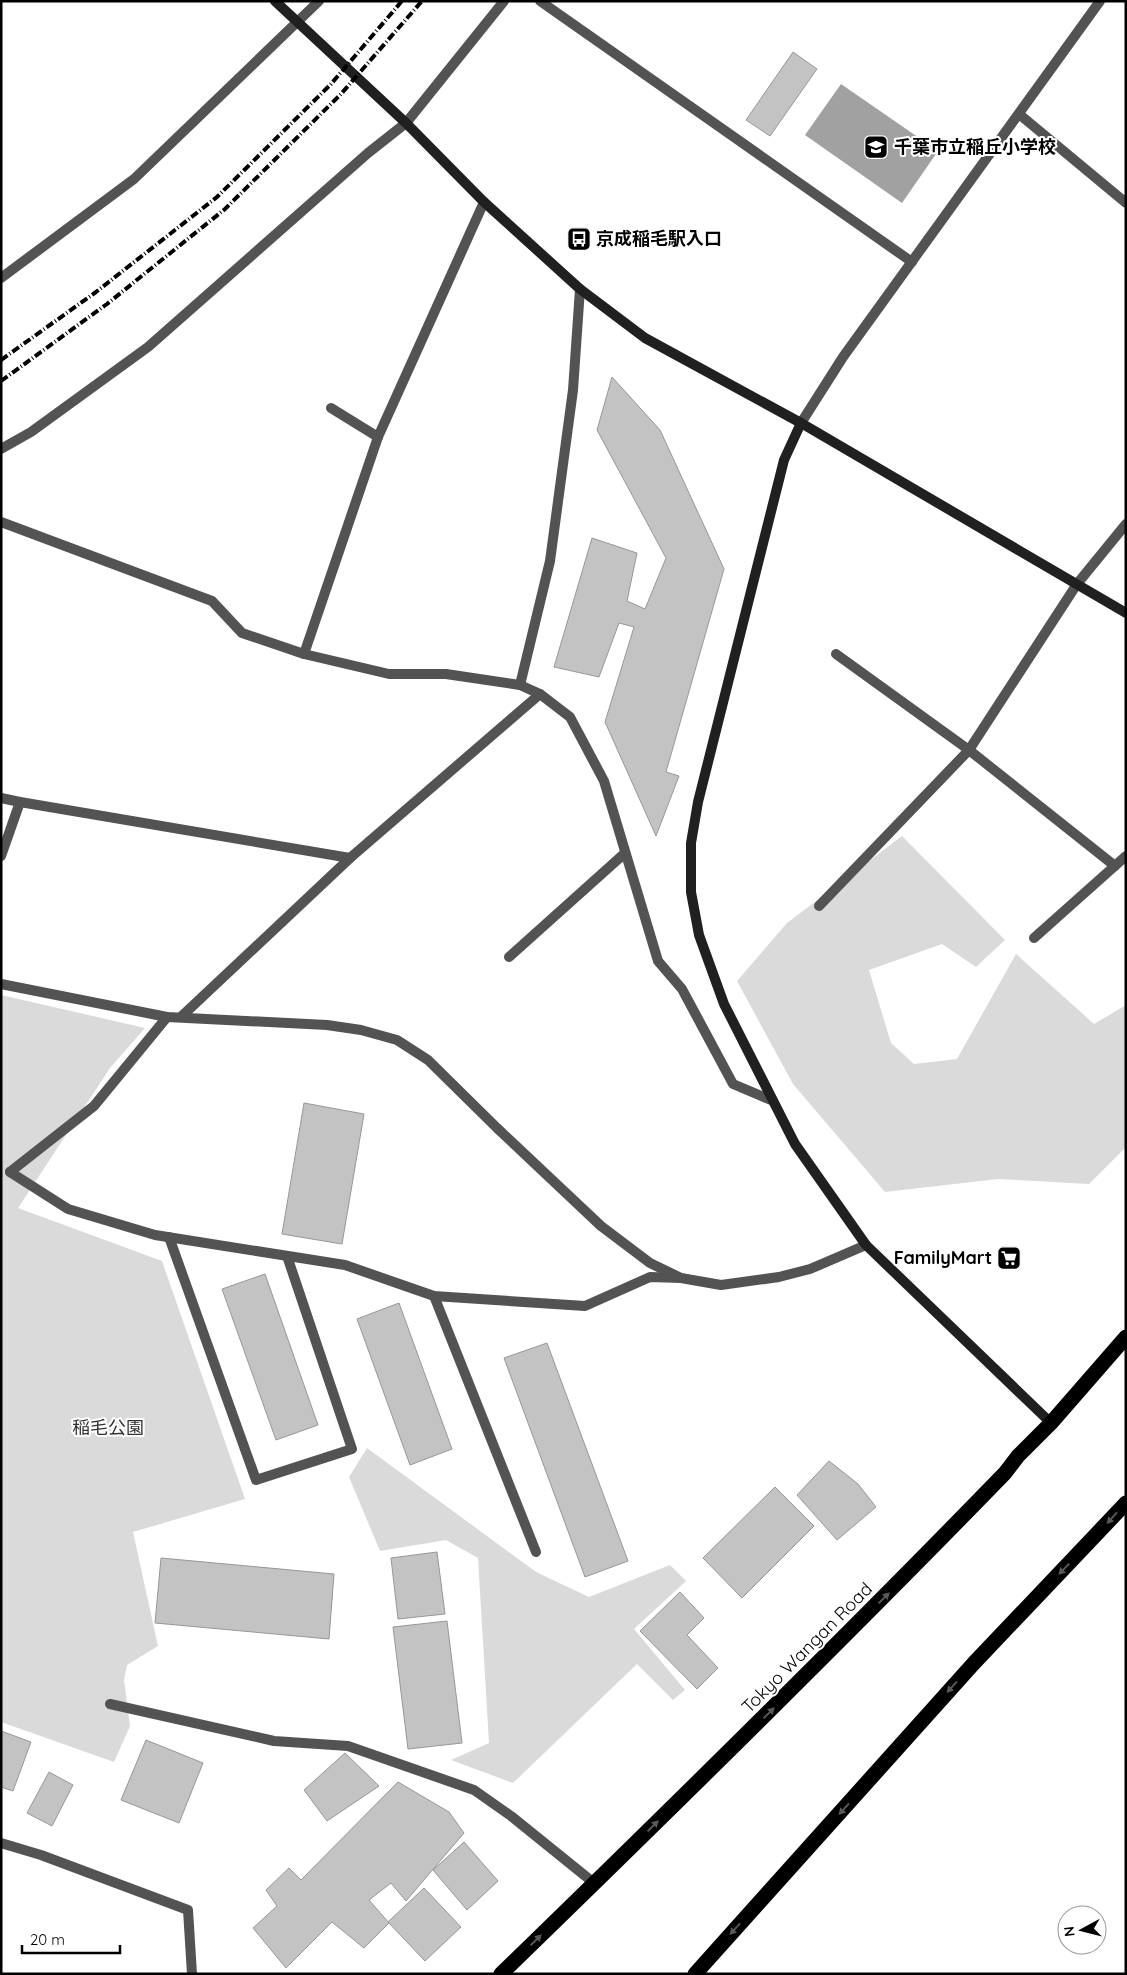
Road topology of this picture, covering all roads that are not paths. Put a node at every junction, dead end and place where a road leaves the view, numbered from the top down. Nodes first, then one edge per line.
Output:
1 (274, 1) edge
2 (319, 1) edge
3 (504, 1) edge
4 (540, 1) edge
5 (1100, 1) edge
6 (297, 21) junction
7 (1019, 114) junction
8 (406, 123) junction
9 (484, 202) junction
10 (1126, 203) edge
11 (912, 262) junction
12 (1, 278) edge
13 (580, 289) junction
14 (331, 408) dead end
15 (801, 423) junction
16 (378, 437) junction
17 (1, 449) edge
18 (1126, 524) edge
19 (3, 525) edge
20 (1076, 584) junction
21 (1126, 613) edge
22 (304, 654) junction
23 (836, 654) dead end
24 (520, 685) junction
25 (540, 694) junction
26 (969, 750) junction
27 (1, 798) edge
28 (20, 802) junction
29 (625, 852) junction
30 (1, 856) edge
31 (1126, 856) edge
32 (350, 858) junction
33 (1115, 866) junction
34 (818, 906) dead end
35 (1034, 938) dead end
36 (509, 957) dead end
37 (1, 984) edge
38 (167, 1016) junction
39 (182, 1016) junction
40 (771, 1100) junction
41 (169, 1237) junction
42 (866, 1245) junction
43 (287, 1256) junction
44 (681, 1278) junction
45 (434, 1296) junction
46 (1126, 1337) edge
47 (1051, 1423) junction
48 (1126, 1503) edge
49 (536, 1552) dead end
50 (110, 1704) dead end
51 (1, 1843) edge
52 (594, 1883) junction
53 (699, 1972) edge
54 (192, 1974) edge
55 (501, 1974) edge

1 - 6 street
2 - 6 street
3 - 8 street
4 - 11 street
5 - 7 street
6 - 8 street
6 - 12 street
7 - 10 street
7 - 11 street
8 - 9 street
8 - 17 street
9 - 13 street
9 - 16 street
11 - 15 street
13 - 15 street
13 - 24 street
14 - 16 street
15 - 20 street
15 - 40 street
16 - 22 street
18 - 20 street
19 - 22 street
20 - 21 street
20 - 26 street
22 - 24 street
23 - 26 street
24 - 25 street
25 - 29 street
25 - 32 street
26 - 33 street
26 - 34 street
27 - 28 street
28 - 30 street
28 - 32 street
29 - 36 street
29 - 40 street
31 - 33 street
32 - 39 street
33 - 35 street
37 - 38 street
38 - 39 street
38 - 41 street
39 - 44 street
40 - 42 street
41 - 43 street
41 - 43 street
42 - 44 street
42 - 47 street
43 - 45 street
44 - 45 street
45 - 49 street
46 - 47 highway, Tokyo Wangan Road
52 -> 47 highway, Tokyo Wangan Road
48 -> 53 highway
50 - 52 street
51 - 54 street
55 -> 52 highway, Tokyo Wangan Road

